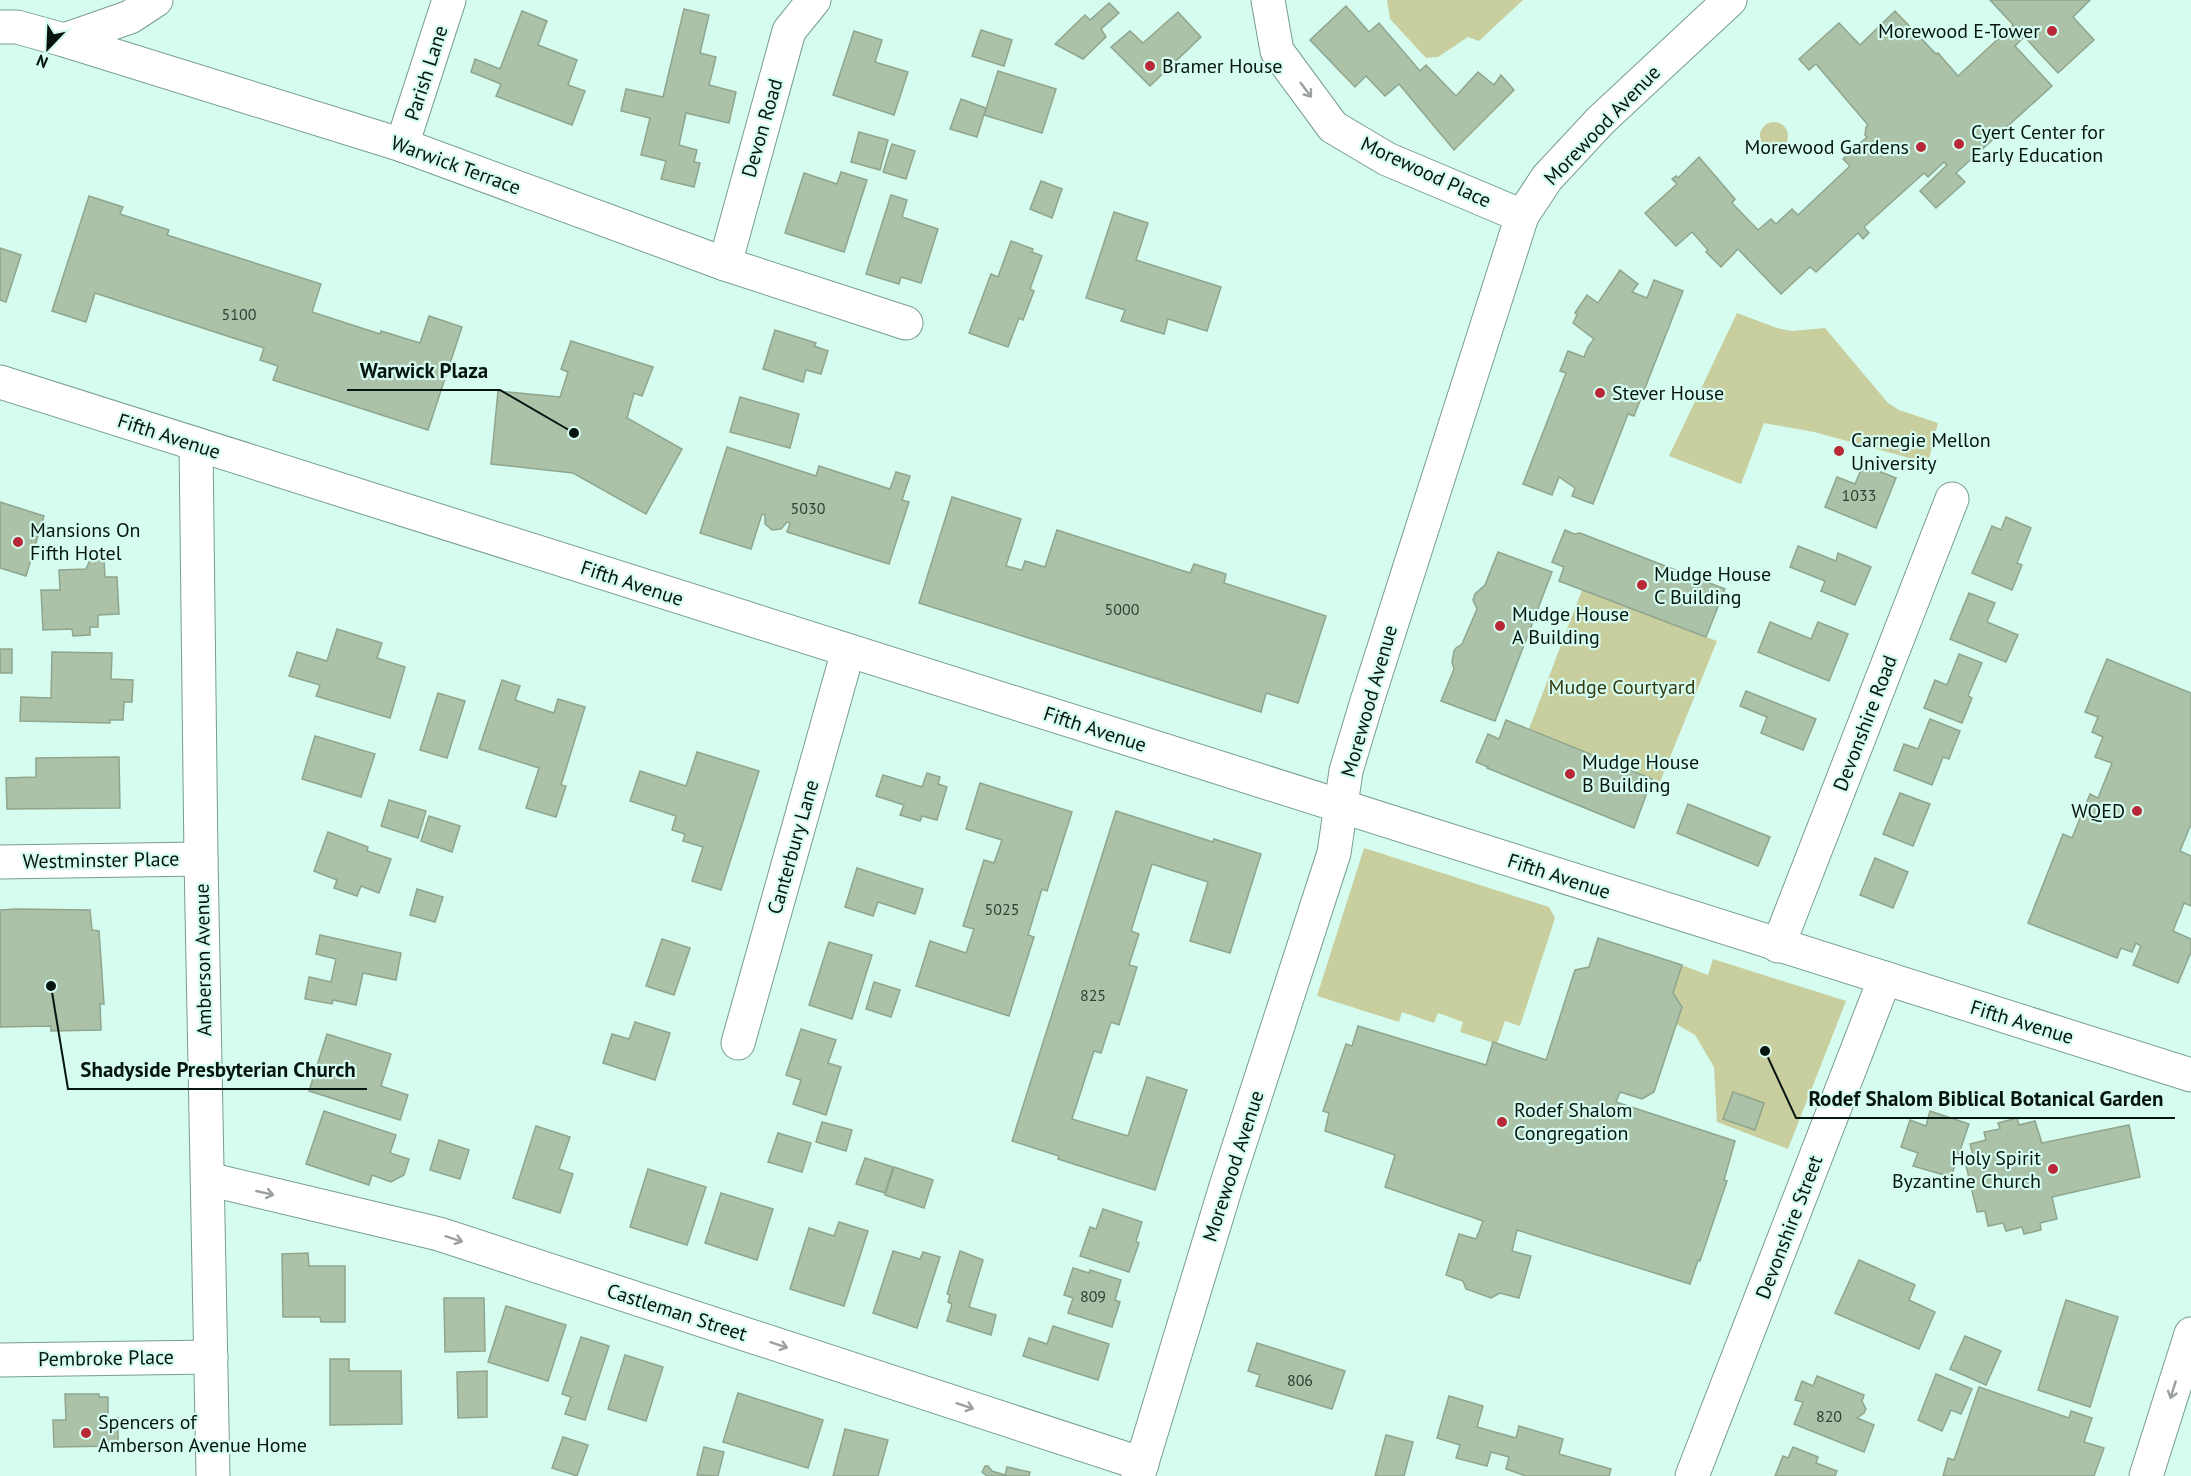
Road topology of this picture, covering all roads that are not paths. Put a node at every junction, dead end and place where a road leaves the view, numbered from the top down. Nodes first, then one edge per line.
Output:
1 (156, 0) edge
2 (449, 0) edge
3 (814, 0) edge
4 (1268, 0) edge
5 (1730, 0) edge
6 (0, 27) edge
7 (64, 40) junction
8 (402, 145) junction
9 (1522, 216) junction
10 (725, 264) junction
11 (906, 323) dead end
12 (0, 382) edge
13 (196, 444) junction
14 (1952, 499) dead end
15 (848, 651) junction
16 (1341, 807) junction
17 (201, 859) junction
18 (0, 862) edge
19 (1778, 946) junction
20 (1885, 978) junction
21 (738, 1044) dead end
22 (2191, 1075) edge
23 (208, 1179) junction
24 (2191, 1334) edge
25 (211, 1357) junction
26 (0, 1360) edge
27 (1140, 1470) edge
28 (213, 1476) edge
29 (1692, 1476) edge
30 (2146, 1476) edge

1 - 7 main road
2 - 8 main road, Parish Lane
3 - 10 main road, Devon Road
4 -> 9 main road, Morewood Place
5 - 9 main road, Morewood Avenue
6 - 7 main road, Warwick Terrace
7 - 8 main road, Warwick Terrace
8 - 10 main road, Warwick Terrace
9 - 16 main road, Morewood Avenue
10 - 11 main road, Warwick Terrace
12 - 13 main road, Fifth Avenue
13 - 15 main road, Fifth Avenue
13 - 17 main road, Amberson Avenue
14 - 19 main road, Devonshire Road
15 - 16 main road, Fifth Avenue
15 - 21 main road, Canterbury Lane
16 - 19 main road, Fifth Avenue
16 - 27 main road, Morewood Avenue
17 - 18 main road, Westminster Place
17 - 23 main road, Amberson Avenue
19 - 20 main road, Fifth Avenue
20 - 22 main road, Fifth Avenue
20 - 29 main road, Devonshire Street
23 - 25 main road, Amberson Avenue
23 -> 27 main road, Castleman Street
24 -> 30 main road
25 - 26 main road, Pembroke Place
25 - 28 main road, Amberson Avenue

